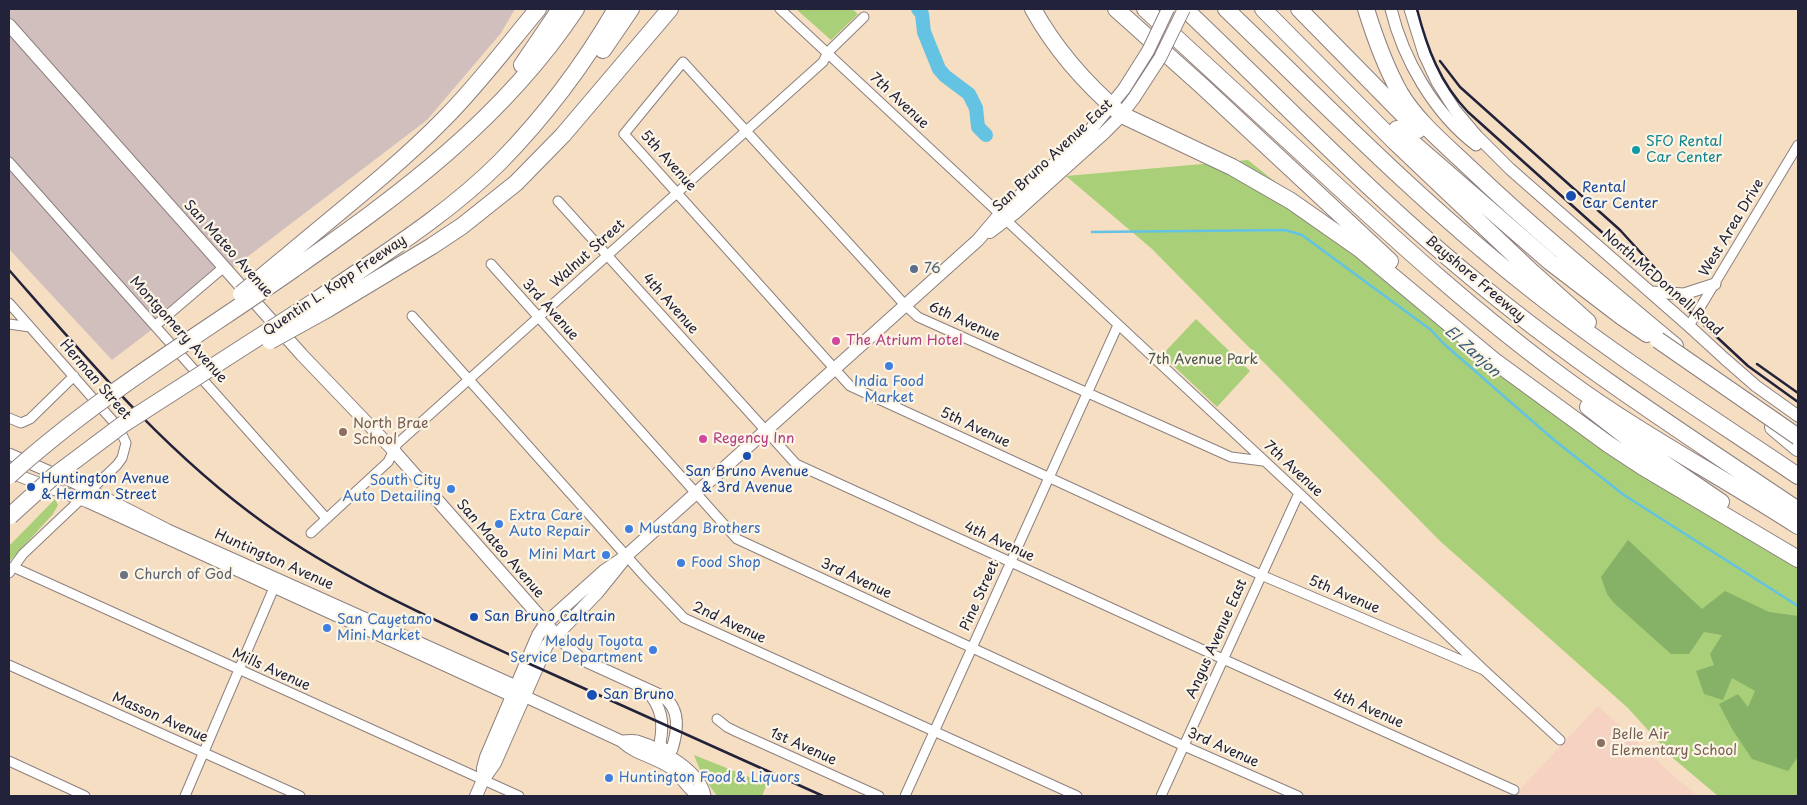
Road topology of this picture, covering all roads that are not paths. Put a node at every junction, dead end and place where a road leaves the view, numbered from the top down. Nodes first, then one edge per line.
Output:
1 (538, 9) edge
2 (560, 9) edge
3 (576, 9) edge
4 (616, 9) edge
5 (631, 9) edge
6 (670, 9) edge
7 (780, 9) edge
8 (1034, 9) edge
9 (1116, 9) edge
10 (1145, 9) edge
11 (1168, 9) edge
12 (1180, 9) edge
13 (1184, 9) edge
14 (1226, 9) edge
15 (1265, 9) edge
16 (1298, 9) edge
17 (1366, 9) edge
18 (1391, 9) edge
19 (1410, 9) edge
20 (864, 17) dead end
21 (9, 25) edge
22 (1215, 38) junction
23 (828, 52) junction
24 (684, 62) joint
25 (1117, 110) junction
26 (746, 131) junction
27 (1798, 145) edge
28 (9, 162) edge
29 (499, 163) junction
30 (431, 167) junction
31 (1510, 169) junction
32 (678, 192) junction
33 (1347, 195) junction
34 (558, 201) dead end
35 (1003, 217) junction
36 (1527, 239) junction
37 (607, 256) junction
38 (288, 264) junction
39 (491, 264) dead end
40 (224, 267) junction
41 (1715, 284) junction
42 (1651, 292) junction
43 (9, 303) edge
44 (322, 304) junction
45 (905, 305) junction
46 (412, 316) dead end
47 (538, 318) junction
48 (9, 324) edge
49 (156, 325) junction
50 (1118, 325) junction
51 (1689, 326) junction
52 (30, 328) junction
53 (835, 368) junction
54 (1642, 370) junction
55 (74, 376) junction
56 (470, 379) junction
57 (1087, 393) junction
58 (88, 411) junction
59 (1798, 416) edge
60 (9, 418) edge
61 (766, 430) junction
62 (1798, 438) edge
63 (1608, 444) junction
64 (1798, 448) edge
65 (394, 451) junction
66 (9, 454) edge
67 (1263, 461) junction
68 (9, 467) edge
69 (9, 474) edge
70 (1798, 476) edge
71 (1049, 477) junction
72 (90, 490) junction
73 (696, 493) junction
74 (1299, 493) junction
75 (79, 499) junction
76 (1798, 510) edge
77 (9, 517) edge
78 (326, 518) junction
79 (1798, 526) edge
80 (310, 533) dead end
81 (1798, 553) edge
82 (626, 556) junction
83 (1798, 559) edge
84 (1011, 562) junction
85 (11, 570) edge
86 (1261, 575) junction
87 (277, 582) junction
88 (546, 623) junction
89 (556, 635) junction
90 (972, 648) junction
91 (1223, 659) junction
92 (9, 665) edge
93 (239, 670) junction
94 (1484, 670) junction
95 (518, 693) junction
96 (717, 719) dead end
97 (934, 732) junction
98 (1560, 740) dead end
99 (1184, 746) junction
100 (204, 753) junction
101 (663, 755) junction
102 (9, 761) edge
103 (483, 780) junction
104 (1514, 790) dead end
105 (85, 796) edge
106 (185, 796) edge
107 (300, 796) edge
108 (476, 796) edge
109 (519, 796) edge
110 (700, 796) edge
111 (705, 796) edge
112 (879, 796) edge
113 (905, 796) edge
114 (1077, 796) edge
115 (1161, 796) edge
116 (1298, 796) edge

1 - 38 highway
2 - 30 highway
3 - 30 highway
4 - 29 highway, Quentin L. Kopp Freeway
5 - 29 highway
6 - 44 highway
7 - 23 street, 7th Avenue
8 - 25 highway
9 - 63 highway
10 - 33 highway
11 - 25 main road, San Bruno Avenue East, bridge
12 - 22 highway
13 - 22 highway, Bayshore Freeway
13 - 25 main road, San Bruno Avenue East, bridge
14 - 54 highway, Bayshore Freeway
15 - 36 highway
15 - 54 highway
16 - 36 highway
17 - 64 highway
18 - 31 street, North McDonnell Road
19 - 31 street, North McDonnell Road
20 - 23 street, Walnut Street
21 - 40 main road, San Mateo Avenue
22 - 76 highway, Bayshore Freeway
23 - 26 street, Walnut Street
23 - 35 street, 7th Avenue
24 - 26 street, 6th Avenue
24 - 32 street, 5th Avenue
25 - 35 main road, San Bruno Avenue East
25 - 63 highway
26 - 32 street, Walnut Street
26 - 45 street, 6th Avenue
27 - 41 street, West Area Drive
28 - 49 street, Montgomery Avenue
29 - 44 highway, Quentin L. Kopp Freeway
30 - 38 highway
31 - 42 street, North McDonnell Road
32 - 37 street, Walnut Street
32 - 53 street, 5th Avenue
33 - 79 highway
33 - 81 highway
34 - 37 street, 4th Avenue
35 - 45 main road, San Bruno Avenue East
35 - 50 street, 7th Avenue
36 - 62 highway, bridge
37 - 47 street, Walnut Street
37 - 61 street, 4th Avenue
38 - 58 highway, bridge
39 - 47 street, 3rd Avenue
40 - 49 street
40 - 65 main road, San Mateo Avenue
41 - 42 street
41 - 51 street, West Area Drive
42 - 51 street, North McDonnell Road
43 - 52 street, Herman Street
44 - 77 highway, bridge
45 - 53 main road, San Bruno Avenue East
45 - 57 street, 6th Avenue
46 - 56 street, 2nd Avenue
47 - 56 street, Walnut Street
47 - 73 street, 3rd Avenue
48 - 52 street
49 - 78 street, Montgomery Avenue
50 - 57 street, Pine Street
50 - 67 street, 7th Avenue
51 - 59 street, North McDonnell Road
52 - 55 street, Herman Street
53 - 61 main road, San Bruno Avenue East
53 - 71 street, 5th Avenue
54 - 70 highway, Bayshore Freeway
55 - 60 street
55 - 72 street, Herman Street
56 - 65 street, Walnut Street
56 - 82 street, 2nd Avenue
57 - 67 street, 6th Avenue
57 - 71 street, Pine Street
58 - 68 highway, bridge
58 - 69 highway, bridge
61 - 73 main road, San Bruno Avenue East
61 - 84 street, 4th Avenue
63 - 83 highway
65 - 78 street, Walnut Street
65 - 88 main road, San Mateo Avenue
66 - 72 street, Huntington Avenue
67 - 74 street, 7th Avenue
69 - 75 street, Huntington Avenue
71 - 84 street, Pine Street
71 - 86 street, 5th Avenue
72 - 75 street, Herman Street
72 - 87 street, Huntington Avenue
73 - 82 main road, San Bruno Avenue East
73 - 90 street, 3rd Avenue
74 - 86 street, Angus Avenue East
74 - 94 street, 7th Avenue
75 - 85 street, Herman Street
75 - 87 street, Huntington Avenue
78 - 80 street, Walnut Street
82 - 88 main road, San Bruno Avenue East
82 - 89 main road, San Bruno Avenue East
82 - 97 street, 2nd Avenue
84 - 90 street, Pine Street
84 - 91 street, 4th Avenue
85 - 93 street, Mills Avenue
86 - 91 street, Angus Avenue East
86 - 94 street, 5th Avenue
87 - 93 street
87 - 95 street, Huntington Avenue
88 - 89 main road, San Mateo Avenue
88 - 95 main road, San Bruno Avenue East
89 - 95 main road, San Bruno Avenue East
89 - 101 street, San Mateo Avenue
90 - 97 street, Pine Street
90 - 99 street, 3rd Avenue
91 - 99 street, Angus Avenue East
91 - 104 street, 4th Avenue
92 - 100 street, Masson Avenue
93 - 100 street
93 - 103 street, Mills Avenue
94 - 98 street, 7th Avenue
95 - 101 street, Huntington Avenue
95 - 103 main road
96 - 112 street, 1st Avenue
97 - 113 street, Pine Street
97 - 114 street, 2nd Avenue
99 - 115 street, Angus Avenue East
99 - 116 street, 3rd Avenue
100 - 106 street
100 - 107 street, Masson Avenue
101 - 110 street
101 - 111 street
102 - 105 street
103 - 108 main road
103 - 109 street, Mills Avenue

